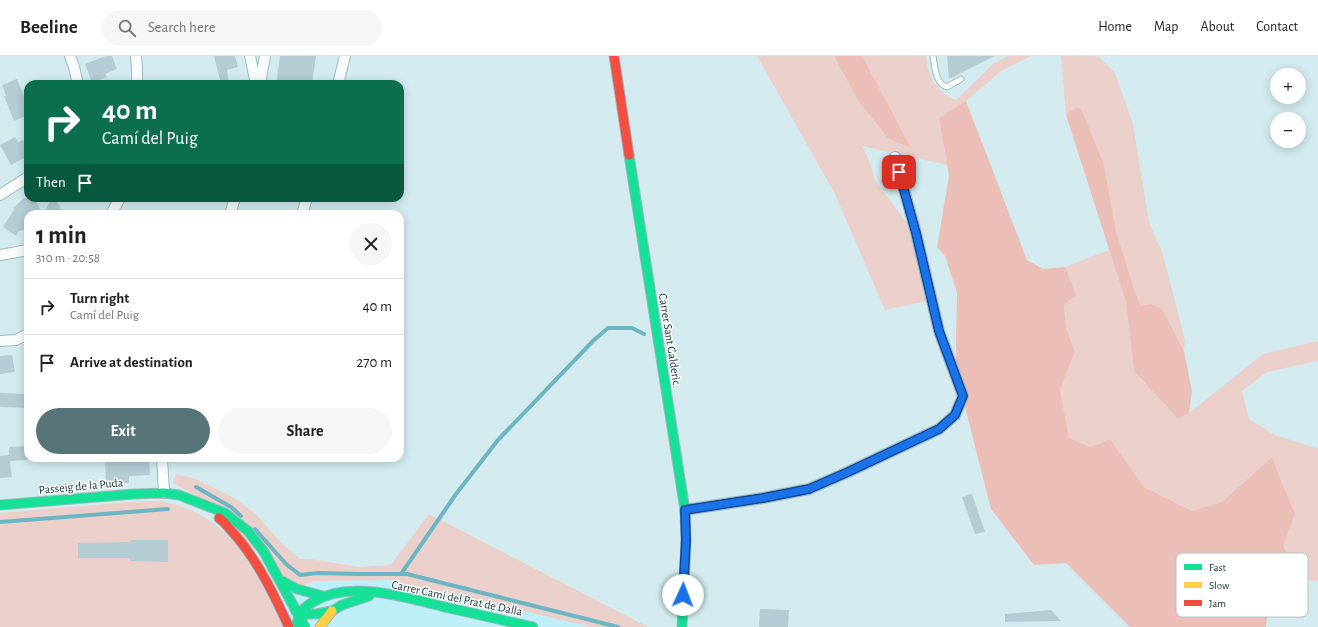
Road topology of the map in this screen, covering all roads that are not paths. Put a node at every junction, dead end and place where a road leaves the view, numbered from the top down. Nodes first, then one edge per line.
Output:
1 (70, 56) edge
2 (136, 56) edge
3 (250, 56) edge
4 (265, 56) edge
5 (345, 56) edge
6 (614, 56) edge
7 (933, 56) edge
8 (961, 79) dead end
9 (77, 80) edge
10 (137, 80) edge
11 (255, 80) edge
12 (261, 80) edge
13 (339, 80) edge
14 (895, 157) dead end
15 (24, 179) edge
16 (0, 194) edge
17 (24, 251) edge
18 (0, 255) edge
19 (24, 336) edge
20 (0, 341) edge
21 (162, 462) edge
22 (164, 492) junction
23 (200, 503) junction
24 (0, 505) edge
25 (685, 510) junction
26 (254, 558) junction
27 (281, 581) junction
28 (376, 594) junction
29 (323, 596) junction
30 (332, 611) junction
31 (299, 614) junction
32 (289, 627) edge
33 (297, 627) edge
34 (305, 627) edge
35 (320, 627) edge
36 (533, 627) edge
37 (682, 627) edge

1 - 9 street
2 - 10 street
3 - 11 street
4 - 12 street
5 - 13 street
6 - 25 street, Carrer Sant Galderic
7 - 8 lane
14 - 25 street
15 - 16 street
17 - 18 street
19 - 20 street
21 - 22 street
22 - 23 street, Passeig de la Puda
22 - 24 street, Passeig de la Puda
23 - 26 street
23 - 27 street, Passeig de la Puda
25 - 37 street, Carrer Sant Galderic
26 - 31 street
26 - 32 street
27 - 29 street
27 - 31 street, Passeig de la Puda
28 - 29 street, Carrer Camí del Prat de Dalla
28 - 30 street
28 - 36 street, Carrer Camí del Prat de Dalla
29 - 31 street
30 - 31 street
30 - 35 street
31 - 33 street
31 - 34 street, Passeig de la Puda

